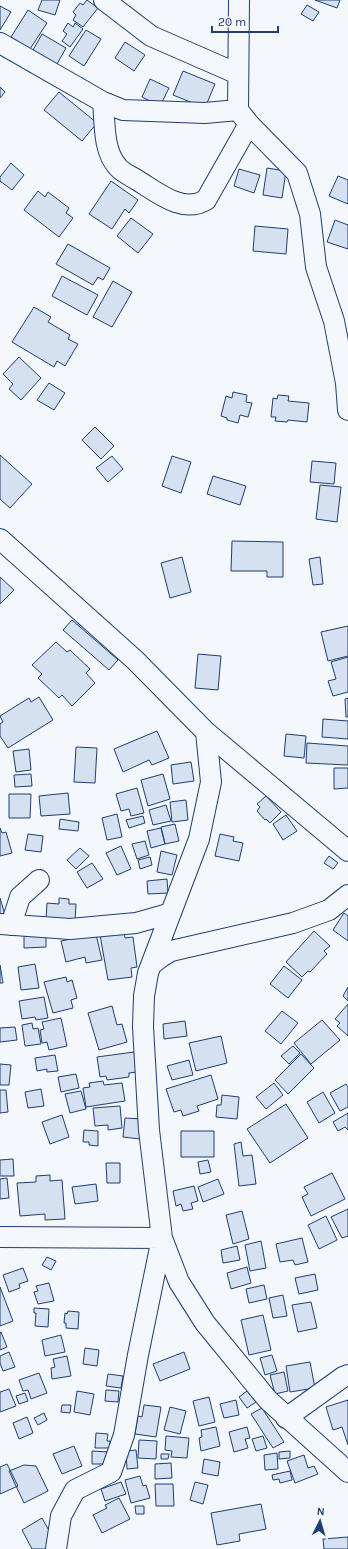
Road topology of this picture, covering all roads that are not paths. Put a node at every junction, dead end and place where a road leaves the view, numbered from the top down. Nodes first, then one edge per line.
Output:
1 (104, 0) edge
2 (239, 0) edge
3 (0, 43) edge
4 (238, 74) junction
5 (103, 102) junction
6 (244, 117) junction
7 (348, 410) edge
8 (0, 539) edge
9 (206, 732) junction
10 (348, 851) edge
11 (39, 880) dead end
12 (348, 895) edge
13 (172, 913) junction
14 (6, 925) edge
15 (152, 964) junction
16 (0, 1237) edge
17 (162, 1238) junction
18 (348, 1375) edge
19 (286, 1418) junction
20 (348, 1472) edge
21 (56, 1549) edge

1 - 4 street
2 - 4 street
3 - 5 street
4 - 6 street
5 - 6 street
5 - 6 street
6 - 7 street
8 - 9 street
9 - 10 street
9 - 13 street
11 - 14 street
12 - 15 street
13 - 14 street
13 - 15 street
15 - 17 street
16 - 17 street
17 - 19 street
17 - 21 street
18 - 19 street
19 - 20 street

